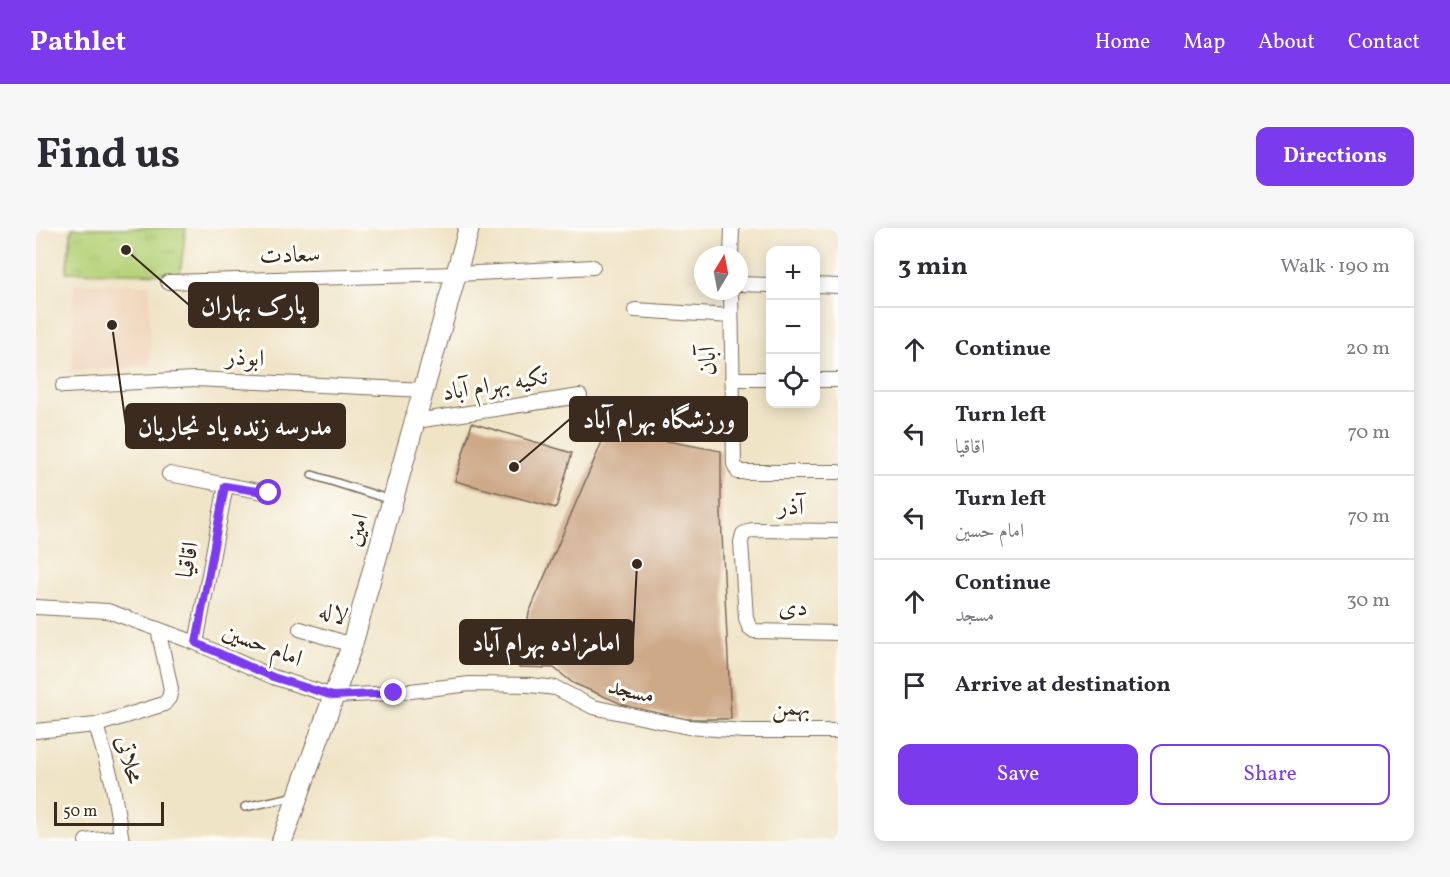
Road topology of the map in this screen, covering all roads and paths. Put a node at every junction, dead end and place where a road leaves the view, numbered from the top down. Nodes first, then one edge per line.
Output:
1 (469, 228) edge
2 (732, 228) edge
3 (731, 246) edge
4 (593, 267) dead end
5 (457, 274) junction
6 (168, 282) dead end
7 (748, 284) edge
8 (766, 285) edge
9 (820, 285) edge
10 (838, 286) edge
11 (731, 300) edge
12 (635, 310) dead end
13 (731, 316) junction
14 (732, 379) junction
15 (766, 379) edge
16 (820, 380) edge
17 (838, 380) edge
18 (63, 386) dead end
19 (425, 390) junction
20 (580, 396) dead end
21 (416, 421) junction
22 (838, 472) edge
23 (169, 474) dead end
24 (312, 475) dead end
25 (225, 486) junction
26 (269, 493) dead end
27 (393, 501) junction
28 (838, 531) edge
29 (36, 608) edge
30 (749, 627) joint
31 (158, 629) junction
32 (300, 629) dead end
33 (838, 633) edge
34 (196, 643) junction
35 (352, 645) junction
36 (333, 696) junction
37 (96, 725) junction
38 (36, 731) edge
39 (744, 731) joint
40 (838, 731) edge
41 (296, 796) junction
42 (245, 807) dead end
43 (122, 839) edge
44 (86, 841) edge
45 (282, 841) edge

1 - 5 main road, امین
2 - 3 street
4 - 5 street, سعادت
5 - 6 street, سعادت
5 - 19 main road, امین
7 - 8 street
9 - 10 street
11 - 13 street, آبان
12 - 13 street
13 - 14 street, آبان
14 - 15 street
14 - 22 street, آبان
16 - 17 street
18 - 19 street, ابوذر
19 - 21 main road, امین
20 - 21 street, تکیه بهرام آباد
21 - 27 main road, امین
23 - 25 street
24 - 27 lane
25 - 26 street
25 - 34 street, اقاقیا
27 - 35 main road, امین
28 - 30 street, آذر
29 - 31 street, امام حسین
30 - 33 street, دی
31 - 34 street, امام حسین
31 - 37 street
32 - 35 street, لاله
34 - 36 street, امام حسین
35 - 36 main road, امین
36 - 39 street, مسجد
36 - 41 main road, امین
37 - 38 street
37 - 43 street, محلاتی
39 - 40 street, بهمن
41 - 42 lane
41 - 45 main road, امین
43 - 44 street

